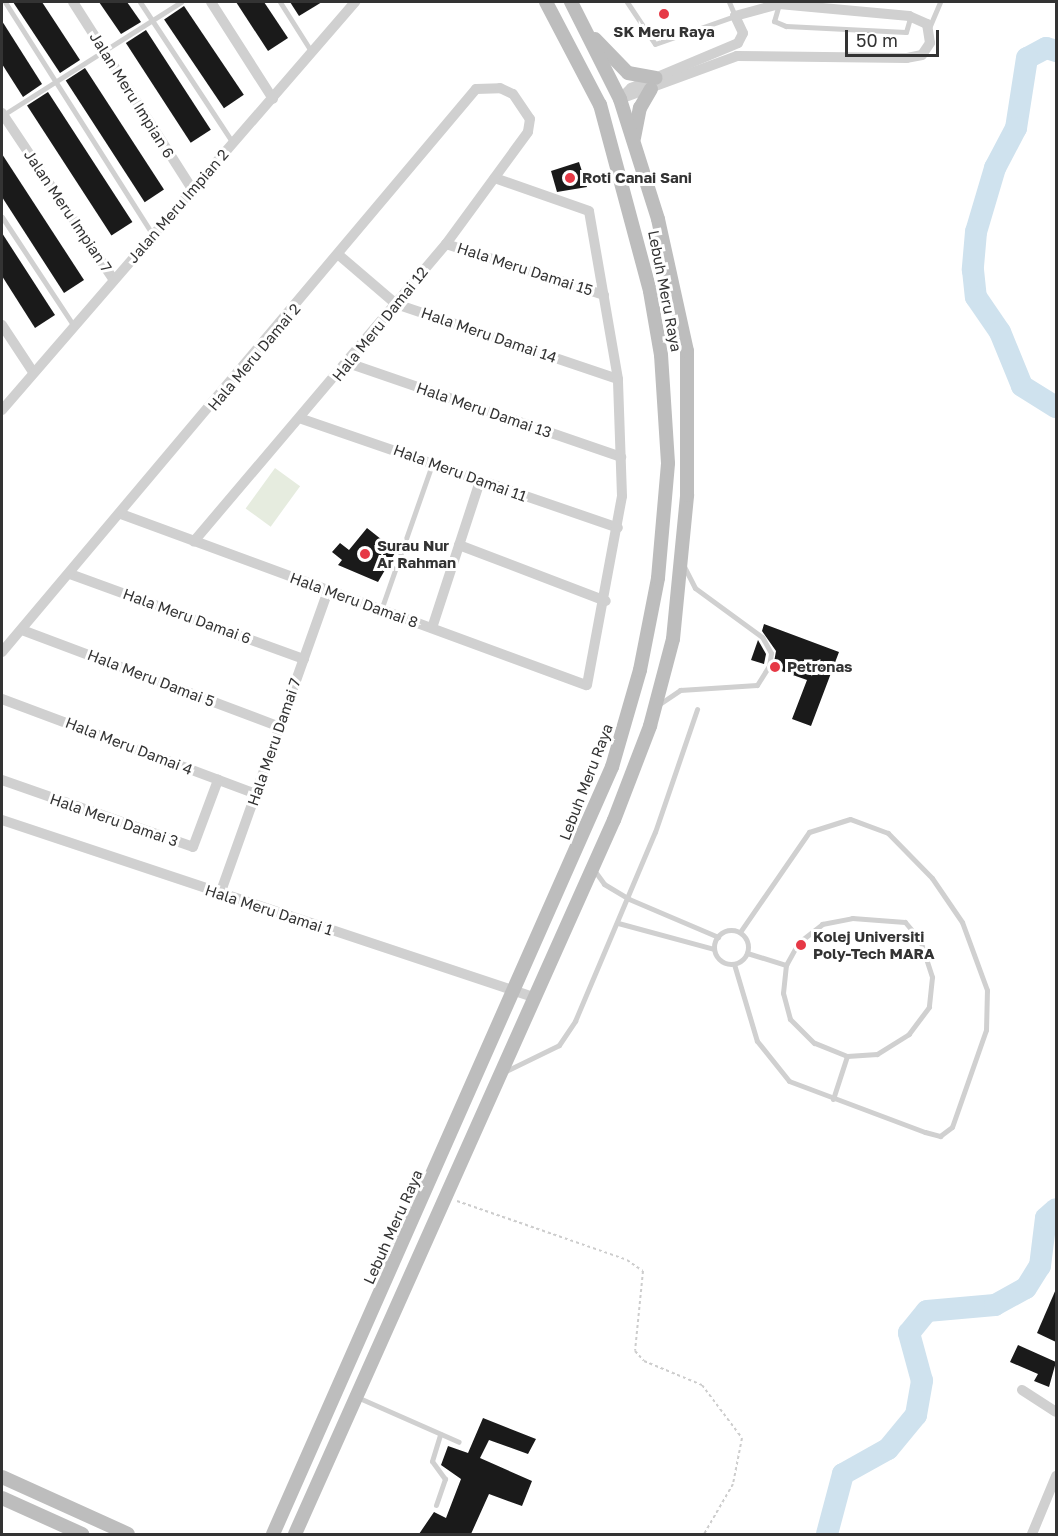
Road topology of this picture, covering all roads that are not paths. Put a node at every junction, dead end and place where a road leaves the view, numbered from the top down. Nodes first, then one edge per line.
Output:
1 (5, 2) edge
2 (73, 2) edge
3 (140, 2) edge
4 (182, 2) edge
5 (211, 2) edge
6 (280, 2) edge
7 (546, 2) edge
8 (571, 2) edge
9 (627, 2) edge
10 (729, 2) edge
11 (940, 2) edge
12 (349, 4) edge
13 (779, 4) junction
14 (735, 16) junction
15 (909, 16) junction
16 (152, 20) junction
17 (930, 28) junction
18 (587, 31) junction
19 (104, 50) junction
20 (312, 52) junction
21 (577, 54) junction
22 (55, 80) junction
23 (654, 83) junction
24 (513, 94) joint
25 (273, 99) junction
26 (620, 99) junction
27 (2, 114) edge
28 (6, 128) edge
29 (609, 131) junction
30 (233, 143) junction
31 (633, 143) junction
32 (495, 178) junction
33 (192, 189) junction
34 (2, 217) edge
35 (152, 234) junction
36 (446, 244) junction
37 (340, 256) junction
38 (114, 280) junction
39 (604, 295) junction
40 (396, 304) junction
41 (2, 325) edge
42 (74, 326) junction
43 (348, 363) junction
44 (33, 372) junction
45 (618, 379) junction
46 (2, 410) edge
47 (302, 419) junction
48 (621, 457) junction
49 (432, 462) junction
50 (480, 481) junction
51 (121, 514) junction
52 (618, 528) junction
53 (194, 541) junction
54 (459, 545) junction
55 (681, 560) junction
56 (70, 574) junction
57 (328, 590) junction
58 (606, 601) junction
59 (381, 610) junction
60 (432, 628) junction
61 (22, 630) junction
62 (2, 652) edge
63 (304, 659) junction
64 (2, 699) edge
65 (655, 706) junction
66 (697, 709) dead end
67 (280, 727) junction
68 (2, 780) edge
69 (218, 780) junction
70 (256, 794) junction
71 (2, 819) edge
72 (593, 868) junction
73 (220, 894) junction
74 (629, 899) junction
75 (618, 923) junction
76 (740, 932) junction
77 (718, 937) junction
78 (714, 949) junction
79 (747, 953) junction
80 (734, 964) junction
81 (786, 965) junction
82 (517, 991) junction
83 (536, 998) junction
84 (847, 1056) junction
85 (503, 1072) junction
86 (833, 1099) junction
87 (1022, 1390) dead end
88 (355, 1396) junction
89 (1056, 1412) edge
90 (440, 1434) junction
91 (459, 1442) dead end
92 (1056, 1476) edge
93 (2, 1477) edge
94 (2, 1498) edge
95 (436, 1505) dead end
96 (273, 1531) edge
97 (82, 1534) edge
98 (128, 1534) edge
99 (295, 1534) edge
100 (1032, 1534) edge

1 - 22 lane
2 - 19 street, Jalan Meru Impian 6
3 - 16 lane
4 - 16 lane
5 - 25 street
6 - 20 lane
7 - 21 main road, Lebuh Meru Raya
8 - 18 main road, Lebuh Meru Raya
9 - 14 lane
10 - 14 lane
11 - 17 lane
12 - 20 street, Jalan Meru Impian 2
13 - 14 street
13 - 15 street
13 - 15 lane
14 - 23 street
15 - 17 street
16 - 19 lane
16 - 30 lane
17 - 23 street
18 - 23 main road
18 - 26 main road, Lebuh Meru Raya
19 - 22 lane
19 - 33 street, Jalan Meru Impian 6
20 - 25 street, Jalan Meru Impian 2
21 - 26 main road
21 - 29 main road, Lebuh Meru Raya
22 - 27 lane
22 - 35 lane
23 - 26 street
23 - 31 main road
24 - 32 street, Hala Meru Damai 12
24 - 37 street, Hala Meru Damai 2
25 - 30 street, Jalan Meru Impian 2
26 - 29 main road
26 - 31 main road, Lebuh Meru Raya
27 - 28 street, Jalan Meru Impian 7
28 - 38 street, Jalan Meru Impian 7
29 - 82 main road, Lebuh Meru Raya
30 - 33 street, Jalan Meru Impian 2
31 - 55 main road, Lebuh Meru Raya
32 - 36 street, Hala Meru Damai 12
32 - 39 street
33 - 35 street, Jalan Meru Impian 2
34 - 42 lane
35 - 38 street, Jalan Meru Impian 2
36 - 39 street, Hala Meru Damai 15
36 - 40 street, Hala Meru Damai 12
37 - 40 street, Hala Meru Damai 14
37 - 51 street, Hala Meru Damai 2
38 - 42 street, Jalan Meru Impian 2
39 - 45 street
40 - 43 street, Hala Meru Damai 12
40 - 45 street, Hala Meru Damai 14
41 - 44 street
42 - 44 street, Jalan Meru Impian 2
43 - 47 street, Hala Meru Damai 12
43 - 48 street, Hala Meru Damai 13
44 - 46 street, Jalan Meru Impian 2
45 - 48 street
47 - 49 street, Hala Meru Damai 11
47 - 53 street, Hala Meru Damai 12
48 - 52 street
49 - 50 street, Hala Meru Damai 11
49 - 59 lane
50 - 52 street, Hala Meru Damai 11
50 - 54 street
51 - 53 street, Hala Meru Damai 8
51 - 56 street, Hala Meru Damai 2
52 - 58 street
53 - 57 street, Hala Meru Damai 8
54 - 58 street
54 - 60 street
55 - 65 main road, Lebuh Meru Raya
55 - 65 lane
56 - 61 street, Hala Meru Damai 2
56 - 63 street, Hala Meru Damai 6
57 - 59 street, Hala Meru Damai 8
57 - 63 street, Hala Meru Damai 7
58 - 60 street, Hala Meru Damai 8
59 - 60 street, Hala Meru Damai 8
61 - 62 street, Hala Meru Damai 2
61 - 67 street, Hala Meru Damai 5
63 - 67 street, Hala Meru Damai 7
64 - 69 street, Hala Meru Damai 4
65 - 72 main road, Lebuh Meru Raya
66 - 74 lane
67 - 70 street, Hala Meru Damai 7
68 - 69 street, Hala Meru Damai 3
69 - 70 street, Hala Meru Damai 4
70 - 73 street, Hala Meru Damai 7
71 - 73 street, Hala Meru Damai 1
72 - 74 lane
72 - 83 main road, Lebuh Meru Raya
73 - 82 street, Hala Meru Damai 1
74 - 75 lane
74 - 77 lane
75 - 78 lane
75 - 85 lane
76 - 77 lane
76 - 79 lane
76 - 86 lane
77 - 78 lane
78 - 80 lane
79 - 80 lane
79 - 81 lane
80 - 86 lane
81 - 84 lane
81 - 84 lane
82 - 83 street, Hala Meru Damai 1
82 - 96 main road, Lebuh Meru Raya
83 - 85 main road, Lebuh Meru Raya
84 - 86 lane
85 - 88 main road, Lebuh Meru Raya
87 - 89 street
88 - 90 lane
88 - 99 main road, Lebuh Meru Raya
90 - 91 lane
90 - 95 lane
92 - 100 street
93 - 98 main road
94 - 97 main road

